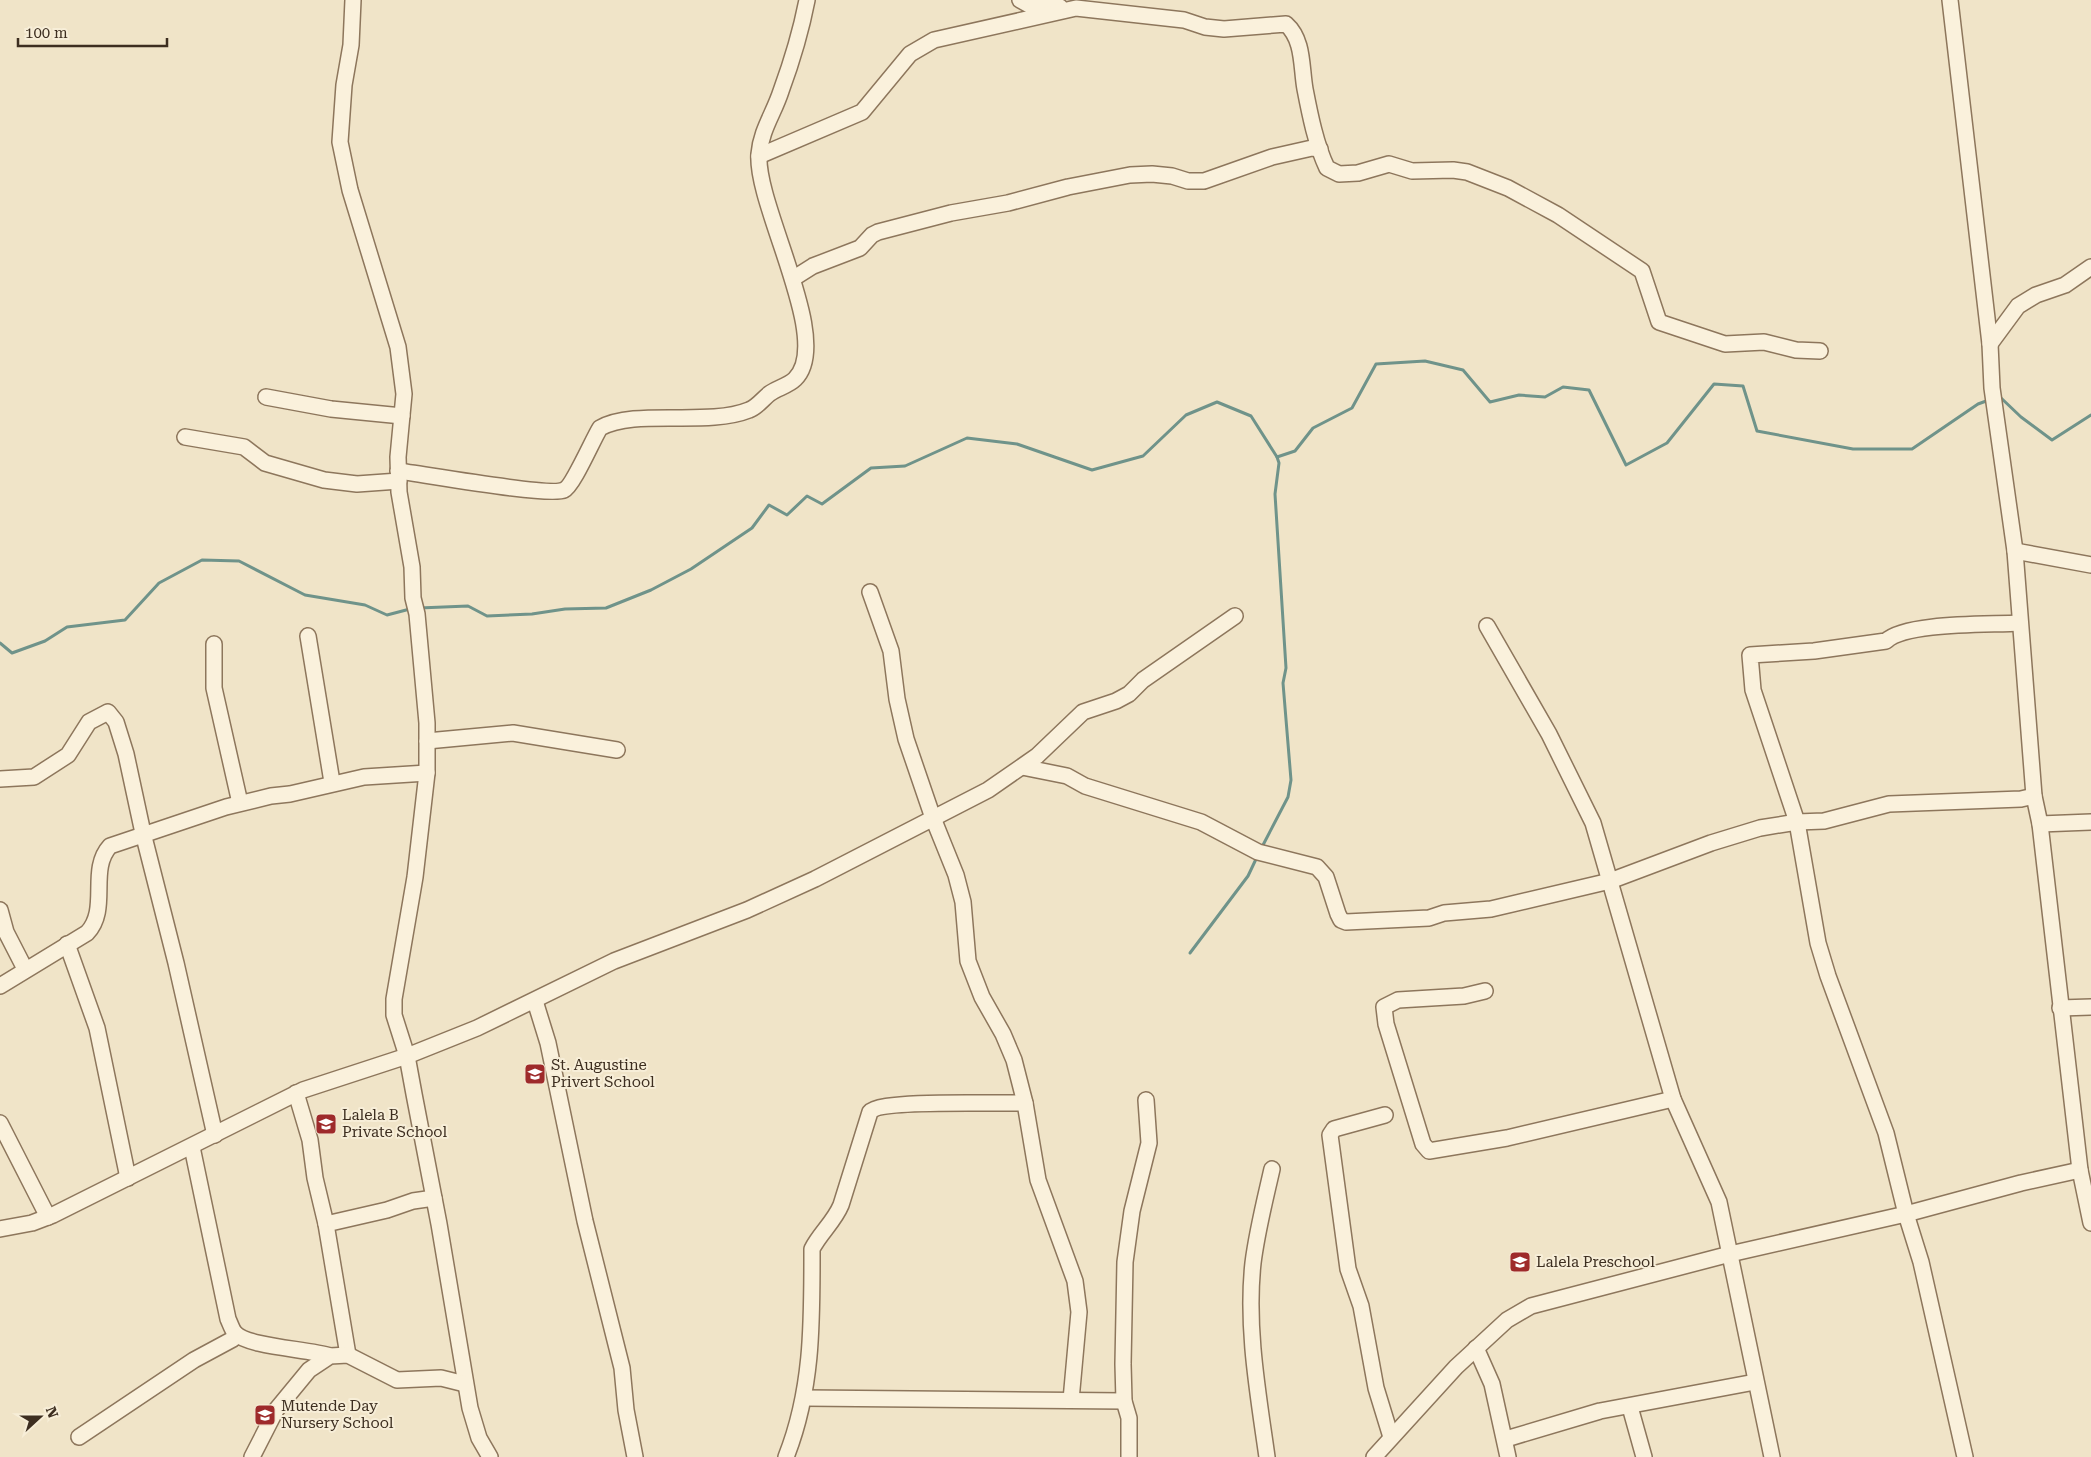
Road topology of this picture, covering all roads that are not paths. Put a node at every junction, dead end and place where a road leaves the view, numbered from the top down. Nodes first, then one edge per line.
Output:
1 (353, 0) edge
2 (806, 0) edge
3 (1020, 0) edge
4 (1950, 0) edge
5 (1077, 4) edge
6 (1320, 149) junction
7 (759, 156) junction
8 (2091, 267) edge
9 (794, 278) junction
10 (1990, 344) junction
11 (1820, 351) dead end
12 (266, 398) dead end
13 (402, 416) junction
14 (184, 437) dead end
15 (399, 476) junction
16 (2015, 551) junction
17 (2091, 565) edge
18 (870, 592) dead end
19 (1235, 616) dead end
20 (2019, 623) junction
21 (1487, 626) dead end
22 (308, 636) dead end
23 (214, 644) dead end
24 (427, 741) junction
25 (617, 750) dead end
26 (1022, 766) junction
27 (427, 773) junction
28 (0, 779) edge
29 (332, 782) junction
30 (2034, 796) junction
31 (240, 803) junction
32 (933, 818) junction
33 (1797, 822) junction
34 (2091, 822) edge
35 (2040, 824) junction
36 (143, 833) junction
37 (1610, 881) junction
38 (0, 910) edge
39 (67, 944) junction
40 (25, 970) junction
41 (0, 986) edge
42 (1485, 990) dead end
43 (535, 1001) junction
44 (2091, 1007) edge
45 (2060, 1008) junction
46 (407, 1056) junction
47 (296, 1093) junction
48 (1674, 1099) junction
49 (1146, 1100) dead end
50 (1025, 1103) junction
51 (1384, 1115) dead end
52 (0, 1123) edge
53 (215, 1135) junction
54 (192, 1147) junction
55 (1272, 1169) dead end
56 (2080, 1170) junction
57 (128, 1178) junction
58 (434, 1198) junction
59 (1906, 1214) junction
60 (48, 1217) junction
61 (2091, 1223) edge
62 (326, 1224) junction
63 (0, 1229) edge
64 (1730, 1254) junction
65 (235, 1334) junction
66 (1476, 1348) junction
67 (348, 1355) junction
68 (330, 1356) junction
69 (1755, 1382) junction
70 (465, 1384) junction
71 (805, 1398) junction
72 (1071, 1400) junction
73 (1124, 1401) junction
74 (1630, 1407) junction
75 (79, 1437) dead end
76 (1390, 1437) junction
77 (1506, 1439) junction
78 (252, 1457) edge
79 (490, 1457) edge
80 (635, 1457) edge
81 (786, 1457) edge
82 (1129, 1457) edge
83 (1267, 1457) edge
84 (1374, 1457) edge
85 (1508, 1457) edge
86 (1644, 1457) edge
87 (1772, 1457) edge
88 (1965, 1457) edge

1 - 13 street
2 - 7 street
3 - 5 street
4 - 10 street
5 - 6 street
5 - 7 street
6 - 9 street
6 - 11 street
7 - 9 street
8 - 10 street
9 - 15 street
10 - 16 street
12 - 13 street
13 - 15 street
14 - 15 street
15 - 24 street
16 - 17 street
16 - 20 street
18 - 32 street
19 - 26 street
20 - 30 street
20 - 33 street
21 - 37 street
22 - 29 street
23 - 31 street
24 - 25 street
24 - 27 street
26 - 32 street
26 - 37 street
27 - 29 street
27 - 46 street
28 - 36 street
29 - 31 street
30 - 33 street
30 - 35 street
31 - 36 street
32 - 43 street
32 - 50 street
33 - 37 street
33 - 59 street
34 - 35 street
35 - 45 street
36 - 39 street
36 - 53 street
37 - 48 street
38 - 40 street
39 - 40 street
39 - 57 street
40 - 41 street
42 - 48 street
43 - 46 street
43 - 80 street
44 - 45 street
45 - 56 street
46 - 47 street
46 - 58 street
47 - 53 street
47 - 62 street
48 - 64 street
49 - 73 street
50 - 71 street
50 - 72 street
51 - 76 street
52 - 60 street
53 - 54 street
54 - 57 street
54 - 65 street
55 - 83 street
56 - 59 street
56 - 61 street
57 - 60 street
58 - 62 street
58 - 70 street
59 - 64 street
59 - 88 street
60 - 63 street
62 - 67 street
64 - 66 street
64 - 69 street
65 - 68 street
65 - 75 street
66 - 76 street
66 - 77 street
67 - 68 street
67 - 70 street
68 - 78 street
69 - 74 street
69 - 87 street
70 - 79 street
71 - 72 street
71 - 81 street
72 - 73 street
73 - 82 street
74 - 77 street
74 - 86 street
76 - 84 street
77 - 85 street

